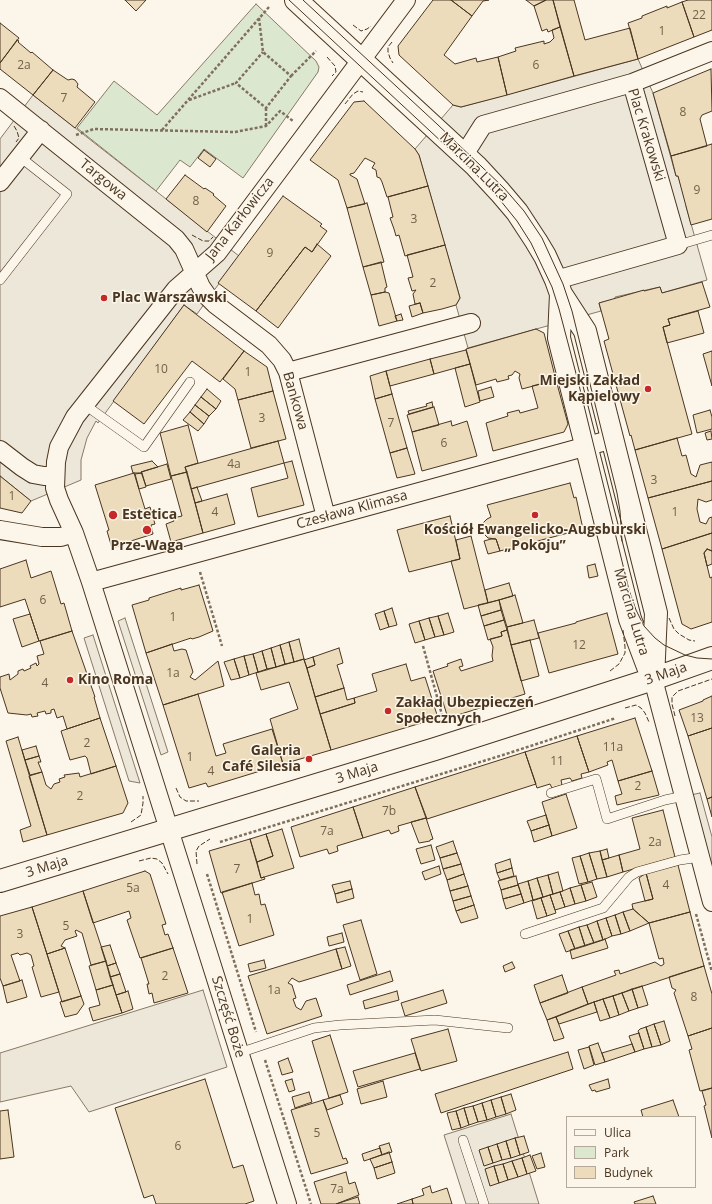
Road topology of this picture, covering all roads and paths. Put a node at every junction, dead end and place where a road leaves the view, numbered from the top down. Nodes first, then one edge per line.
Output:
1 (296, 0) edge
2 (406, 0) edge
3 (268, 7) dead end
4 (259, 18) junction
5 (316, 51) dead end
6 (712, 51) edge
7 (263, 52) junction
8 (361, 60) junction
9 (291, 76) junction
10 (236, 83) junction
11 (632, 83) junction
12 (0, 98) edge
13 (188, 100) junction
14 (266, 108) junction
15 (294, 122) dead end
16 (266, 126) junction
17 (41, 130) junction
18 (162, 130) junction
19 (74, 136) dead end
20 (464, 155) junction
21 (20, 157) junction
22 (0, 182) edge
23 (712, 235) edge
24 (678, 245) junction
25 (194, 272) junction
26 (0, 280) edge
27 (558, 287) junction
28 (471, 323) dead end
29 (288, 372) junction
30 (190, 382) dead end
31 (85, 405) junction
32 (613, 439) junction
33 (586, 447) junction
34 (0, 450) edge
35 (54, 476) junction
36 (326, 518) junction
37 (0, 530) edge
38 (74, 533) junction
39 (195, 553) junction
40 (91, 582) junction
41 (222, 646) dead end
42 (423, 646) dead end
43 (712, 658) edge
44 (653, 679) junction
45 (616, 718) dead end
46 (444, 722) dead end
47 (551, 793) dead end
48 (684, 796) junction
49 (169, 831) junction
50 (220, 842) dead end
51 (700, 857) junction
52 (0, 881) edge
53 (712, 902) edge
54 (525, 934) dead end
55 (508, 1028) dead end
56 (240, 1053) junction
57 (463, 1140) dead end
58 (287, 1204) edge
59 (484, 1204) edge

1 - 8 street, Marcina Lutra
2 - 8 street, Jana Karłowicza
3 - 4 path
4 - 7 path
4 - 13 path
5 - 9 path
6 - 11 street
7 - 9 path
7 - 10 path
8 - 20 street, Marcina Lutra
8 - 25 street, Jana Karłowicza
9 - 14 path
10 - 13 path
10 - 14 path
11 - 20 street, Plac Krakowski
11 - 24 street, Plac Krakowski
12 - 17 street, Targowa
13 - 18 path
14 - 16 path
15 - 16 path
16 - 18 path
17 - 21 street
17 - 25 street, Targowa
18 - 19 path
20 - 27 street, Marcina Lutra
21 - 22 street
21 - 26 lane
23 - 24 lane
24 - 27 street
25 - 29 street, Bankowa
25 - 31 street, Jana Karłowicza
27 - 32 street, Marcina Lutra
27 - 33 street, Marcina Lutra
28 - 29 street
29 - 36 street, Bankowa
30 - 31 lane
31 - 35 street, Jana Karłowicza
32 - 33 street, Czesława Klimasa
32 - 44 street, Marcina Lutra
33 - 36 street, Czesława Klimasa
33 - 44 street, Marcina Lutra
34 - 35 street
35 - 38 street, Jana Karłowicza
36 - 39 street, Czesława Klimasa
37 - 38 street
38 - 40 street, Jana Karłowicza
39 - 40 street, Czesława Klimasa
39 - 41 path
40 - 49 street, Szczęść Boże
42 - 46 path
43 - 44 street, 3 Maja
44 - 48 street
44 - 49 street, 3 Maja
45 - 50 path
47 - 48 lane
48 - 51 street
49 - 52 street, 3 Maja
49 - 56 street, Szczęść Boże
51 - 53 street
51 - 54 lane
55 - 56 lane
56 - 58 street, Szczęść Boże
57 - 59 lane

